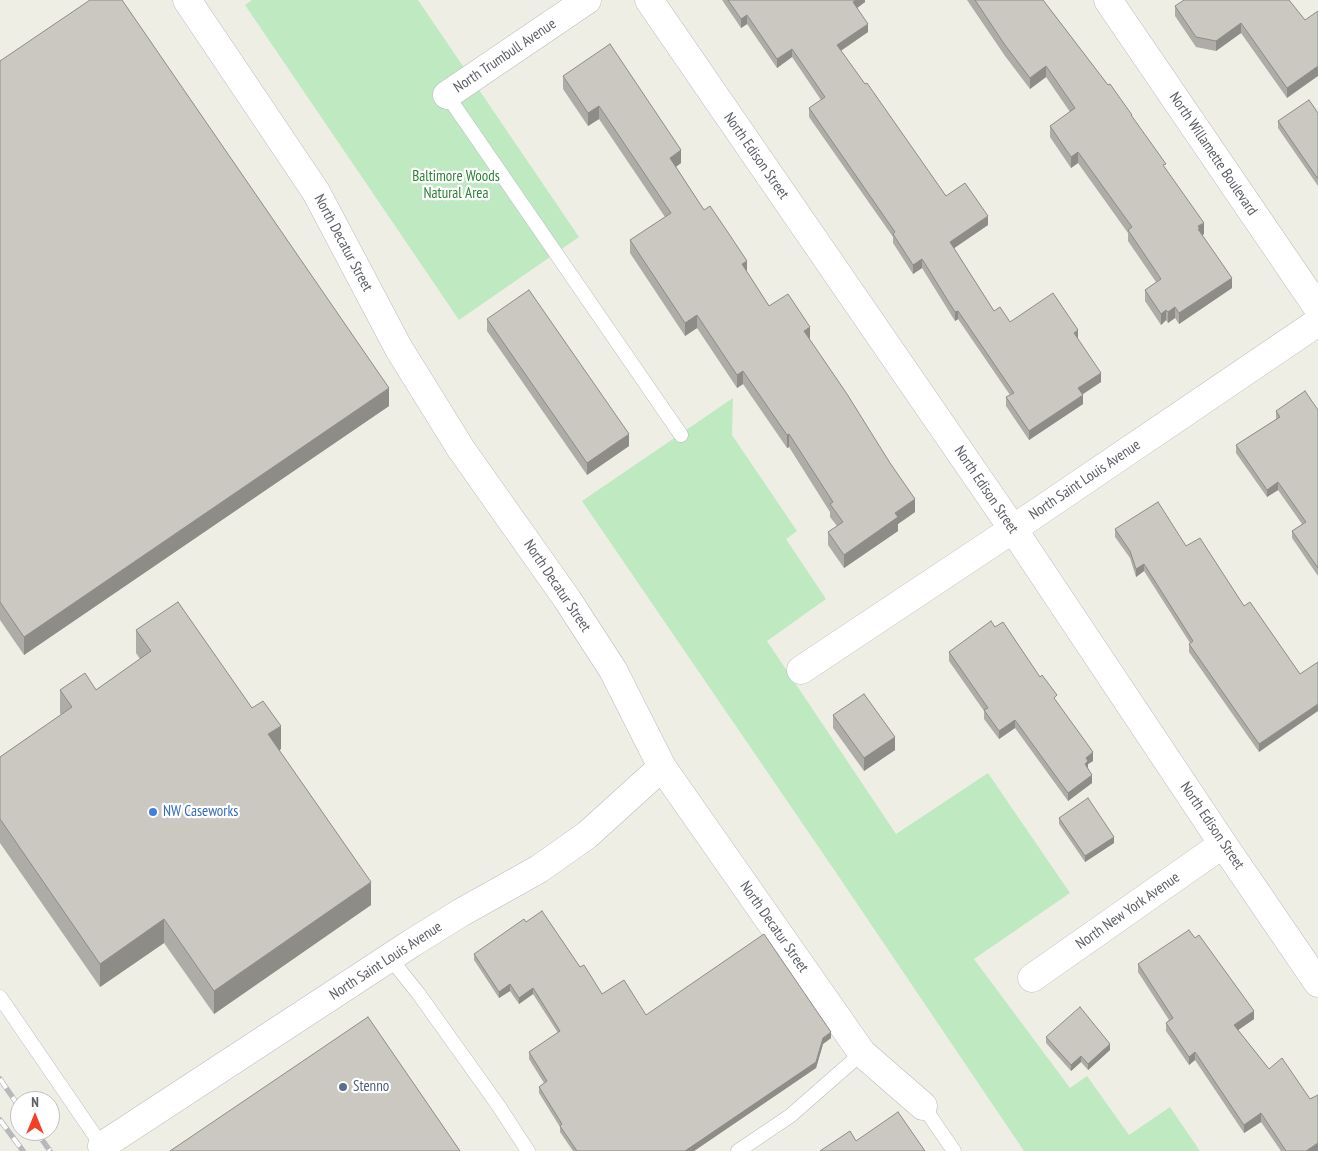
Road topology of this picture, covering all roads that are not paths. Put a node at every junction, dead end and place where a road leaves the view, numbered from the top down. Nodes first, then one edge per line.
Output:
1 (187, 0) edge
2 (588, 0) edge
3 (649, 0) edge
4 (1108, 0) edge
5 (447, 95) joint
6 (1318, 308) edge
7 (1318, 322) edge
8 (681, 435) dead end
9 (1013, 529) junction
10 (802, 670) dead end
11 (662, 767) junction
12 (1223, 844) junction
13 (390, 958) junction
14 (1032, 978) dead end
15 (1318, 983) edge
16 (0, 997) edge
17 (862, 1053) junction
18 (923, 1106) joint
19 (104, 1148) edge
20 (528, 1151) edge
21 (738, 1151) edge
22 (954, 1151) edge

1 - 11 street, North Decatur Street
2 - 5 street, North Trumbull Avenue
3 - 9 street, North Edison Street
4 - 6 street, North Willamette Boulevard
5 - 8 lane
7 - 9 street, North Saint Louis Avenue
9 - 10 street, North Saint Louis Avenue
9 - 12 street, North Edison Street
11 - 13 street, North Saint Louis Avenue
11 - 17 street, North Decatur Street
12 - 14 street, North New York Avenue
12 - 15 street, North Edison Street
13 - 19 street, North Saint Louis Avenue
13 - 20 lane
16 - 19 lane
17 - 18 street, North Decatur Street
17 - 21 lane
18 - 22 lane, North Decatur Street

